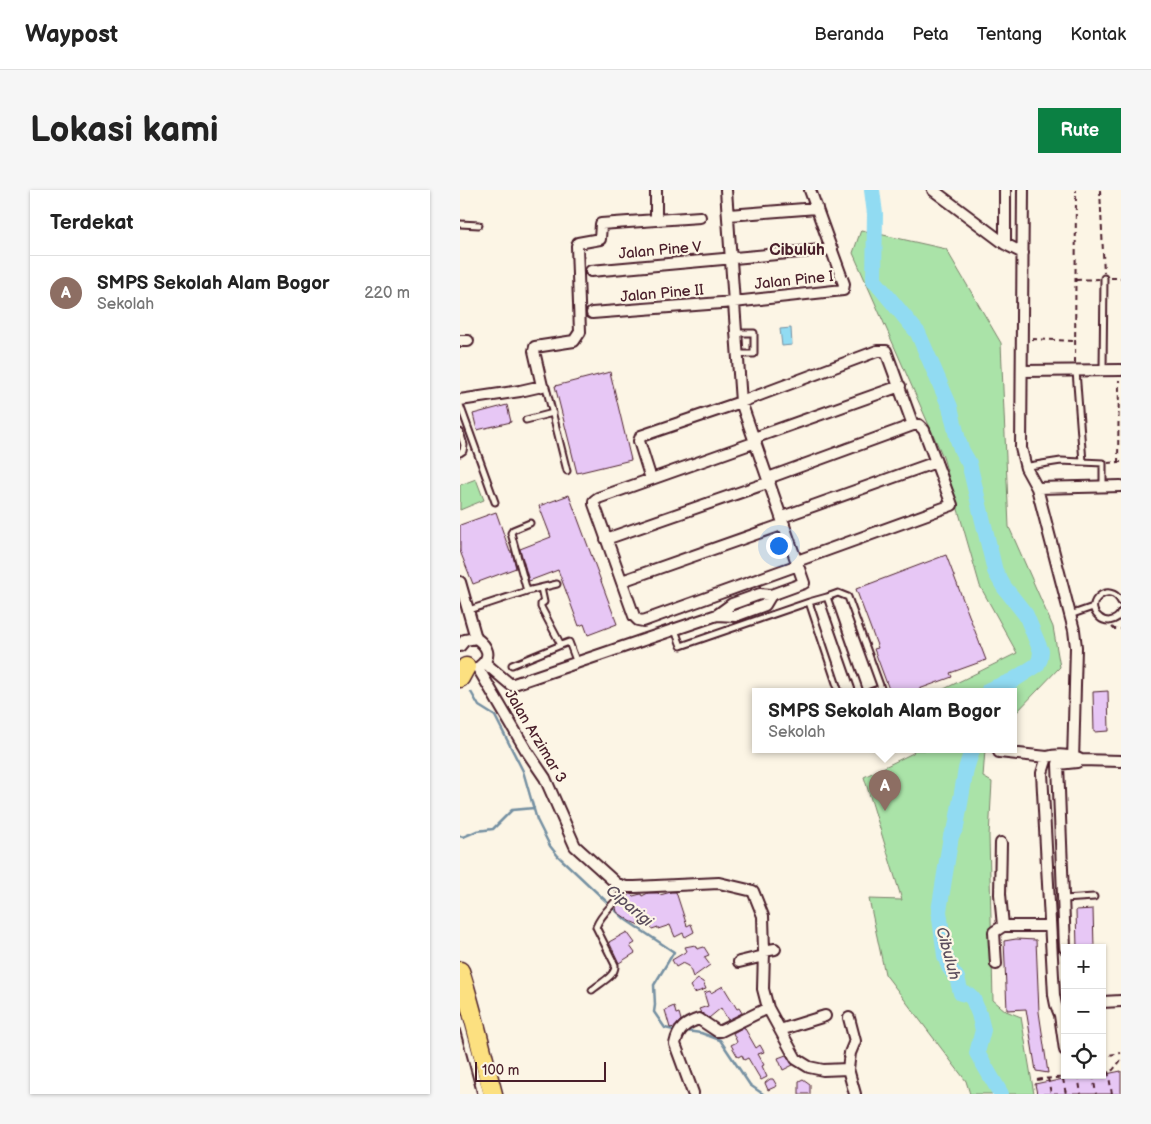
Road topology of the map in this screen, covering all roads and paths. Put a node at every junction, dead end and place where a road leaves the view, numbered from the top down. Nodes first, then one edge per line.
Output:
1 (656, 190) edge
2 (726, 190) edge
3 (810, 190) edge
4 (933, 190) edge
5 (1006, 190) edge
6 (1023, 190) edge
7 (1028, 190) edge
8 (1076, 190) edge
9 (1100, 190) edge
10 (1006, 202) junction
11 (1023, 202) junction
12 (817, 208) junction
13 (729, 215) junction
14 (700, 217) dead end
15 (656, 220) junction
16 (460, 224) edge
17 (478, 225) dead end
18 (1005, 244) junction
19 (832, 249) junction
20 (1023, 253) junction
21 (731, 258) junction
22 (591, 270) dead end
23 (1104, 278) joint
24 (734, 302) junction
25 (592, 313) dead end
26 (736, 333) junction
27 (1022, 339) junction
28 (1075, 341) junction
29 (738, 354) junction
30 (1076, 369) junction
31 (1104, 370) junction
32 (1120, 370) edge
33 (1022, 371) junction
34 (542, 386) junction
35 (900, 386) junction
36 (460, 400) edge
37 (742, 402) junction
38 (460, 405) edge
39 (554, 413) junction
40 (526, 420) dead end
41 (913, 425) junction
42 (460, 432) edge
43 (755, 440) junction
44 (460, 453) edge
45 (1119, 461) edge
46 (936, 462) junction
47 (1083, 462) junction
48 (1103, 463) junction
49 (1026, 468) junction
50 (567, 471) dead end
51 (652, 479) junction
52 (769, 480) junction
53 (1103, 486) junction
54 (1121, 486) edge
55 (1037, 488) junction
56 (495, 502) dead end
57 (783, 521) junction
58 (530, 523) dead end
59 (606, 539) junction
60 (798, 563) junction
61 (460, 582) edge
62 (622, 582) junction
63 (557, 584) dead end
64 (541, 588) junction
65 (527, 591) junction
66 (827, 598) junction
67 (809, 602) junction
68 (1121, 602) edge
69 (1093, 607) junction
70 (469, 610) junction
71 (1121, 612) edge
72 (1070, 614) junction
73 (675, 630) junction
74 (476, 638) junction
75 (561, 645) junction
76 (460, 646) edge
77 (578, 664) junction
78 (512, 665) dead end
79 (470, 668) edge
80 (838, 688) edge
81 (859, 688) edge
82 (881, 688) edge
83 (1007, 753) edge
84 (1047, 758) junction
85 (1076, 759) junction
86 (1121, 761) edge
87 (1001, 843) dead end
88 (626, 887) junction
89 (1094, 897) dead end
90 (1064, 900) junction
91 (1003, 926) junction
92 (1050, 926) junction
93 (1065, 944) edge
94 (775, 949) dead end
95 (764, 953) junction
96 (739, 962) dead end
97 (996, 964) dead end
98 (460, 971) edge
99 (592, 990) dead end
100 (1106, 1003) edge
101 (1120, 1005) edge
102 (768, 1008) junction
103 (1061, 1008) edge
104 (460, 1016) edge
105 (825, 1016) dead end
106 (849, 1018) dead end
107 (780, 1030) junction
108 (1121, 1053) edge
109 (1106, 1056) edge
110 (1121, 1060) edge
111 (848, 1069) junction
112 (1048, 1078) junction
113 (1061, 1079) edge
114 (1063, 1079) edge
115 (1078, 1079) edge
116 (1094, 1079) edge
117 (1036, 1080) dead end
118 (693, 1093) edge
119 (481, 1094) edge
120 (493, 1094) edge
121 (855, 1094) edge
122 (1051, 1094) edge
123 (1066, 1094) edge
124 (1081, 1094) edge
125 (1096, 1094) edge
126 (1112, 1094) edge

1 - 15 street
2 - 13 street
3 - 12 street
4 - 18 street
5 - 10 street
6 - 7 street
6 - 11 street
8 - 28 path
9 - 23 path
10 - 11 street
10 - 18 street
11 - 20 street
12 - 13 street
12 - 19 street
13 - 21 street
14 - 15 street
15 - 34 street
16 - 17 lane
18 - 20 street
19 - 21 street, Jalan Pine V
19 - 24 street, Jalan Pine I
20 - 27 street
21 - 22 street, Jalan Pine V
21 - 24 street
23 - 31 lane
24 - 25 street, Jalan Pine II
24 - 26 street
26 - 29 street
26 - 29 lane
27 - 28 path
27 - 33 street
28 - 30 path
29 - 37 street
30 - 31 street
30 - 33 street
30 - 47 lane
31 - 32 street
32 - 45 path
33 - 49 street
34 - 36 street
34 - 39 lane
35 - 37 street
35 - 41 street
35 - 43 street
37 - 43 street
37 - 51 street
38 - 56 lane
39 - 40 lane
39 - 50 lane
41 - 46 street
41 - 52 street
42 - 44 lane
43 - 51 street
43 - 52 street
45 - 48 path
46 - 57 street
46 - 60 street
47 - 48 lane
47 - 49 lane
48 - 53 lane
49 - 55 street
51 - 59 street
52 - 57 street
52 - 59 street
53 - 54 street
53 - 55 street
55 - 72 street
57 - 60 street
57 - 62 street
58 - 65 lane
59 - 62 street
60 - 62 street
60 - 73 street
61 - 70 street
63 - 64 lane
64 - 65 lane
64 - 75 lane
65 - 70 lane
66 - 67 lane
66 - 81 lane
66 - 82 lane
67 - 73 lane
67 - 80 lane
68 - 69 lane
69 - 71 lane
69 - 72 lane
70 - 74 street
72 - 85 street
73 - 77 street
74 - 76 street
74 - 79 street, Jalan Arzimar 3
75 - 77 lane
75 - 78 lane
77 - 79 street
79 - 88 street, Jalan Arzimar 3
83 - 84 street
84 - 85 street
84 - 92 street
85 - 86 street
85 - 90 street
87 - 91 street
88 - 95 street
88 - 99 lane
89 - 90 lane
90 - 93 street
91 - 92 street
91 - 97 street
92 - 103 street
94 - 95 street
95 - 96 street
95 - 102 street
98 - 120 highway
100 - 101 street
102 - 107 street
102 - 118 street
104 - 119 lane
105 - 107 street
106 - 111 street
107 - 111 street
108 - 109 path
110 - 126 path
111 - 121 street
112 - 113 path
112 - 117 path
112 - 122 path
114 - 123 path
115 - 124 path
116 - 125 path

